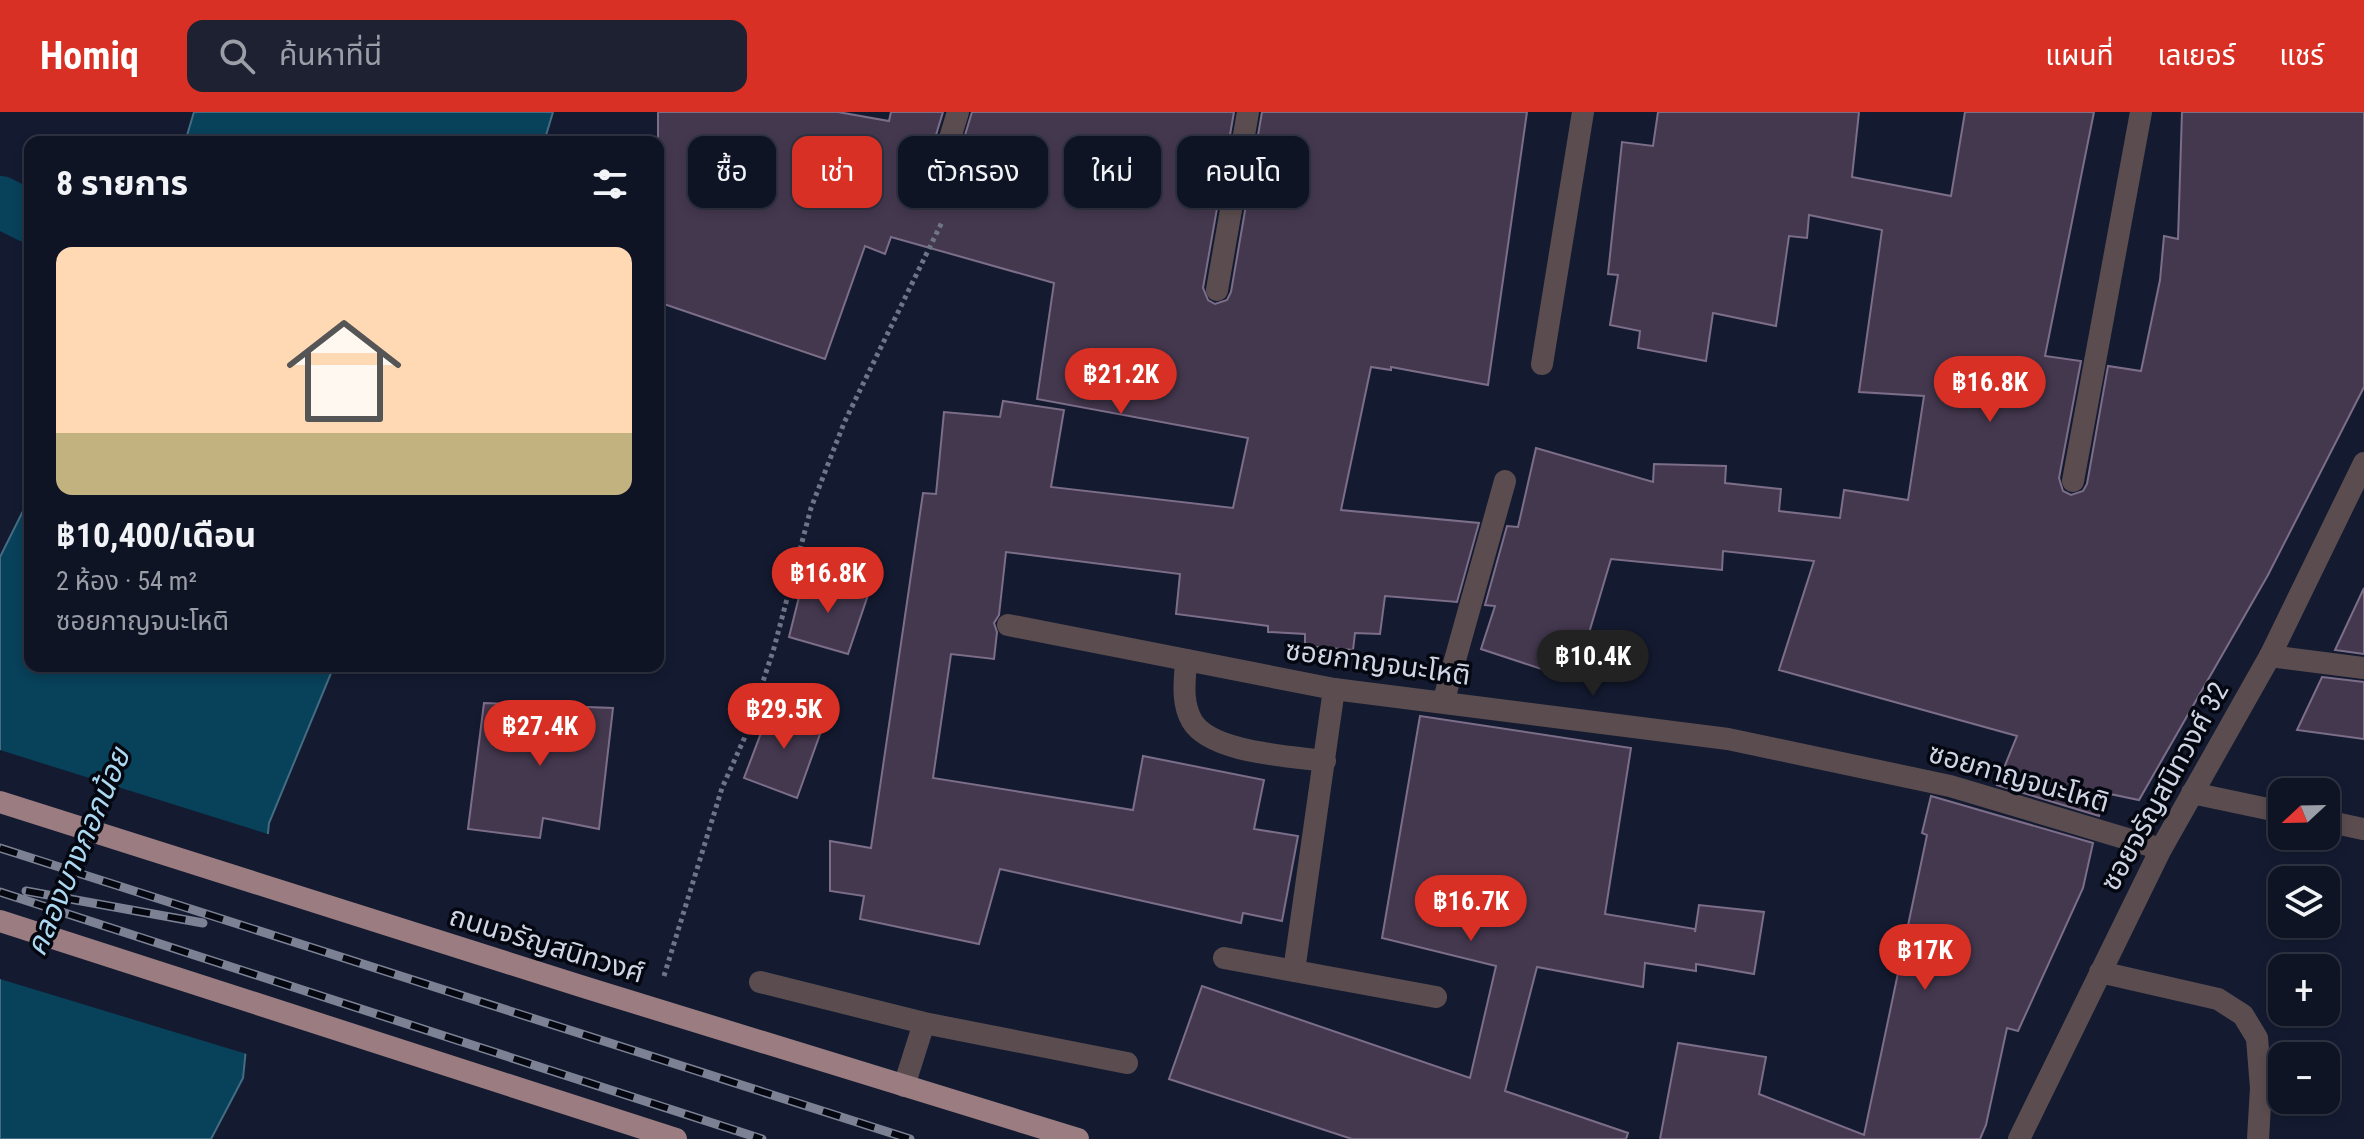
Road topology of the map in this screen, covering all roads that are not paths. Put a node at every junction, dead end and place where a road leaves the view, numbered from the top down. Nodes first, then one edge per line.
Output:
1 (958, 112) edge
2 (1248, 112) edge
3 (1583, 112) edge
4 (2141, 112) edge
5 (951, 136) edge
6 (1217, 290) dead end
7 (1542, 364) dead end
8 (2364, 463) edge
9 (1505, 481) dead end
10 (2073, 481) dead end
11 (1008, 625) dead end
12 (2270, 656) junction
13 (1186, 660) junction
14 (2364, 668) edge
15 (1334, 689) junction
16 (1443, 703) junction
17 (1325, 761) junction
18 (2192, 793) junction
19 (0, 802) edge
20 (2268, 809) edge
21 (2340, 824) edge
22 (2363, 829) edge
23 (2161, 849) junction
24 (0, 921) edge
25 (1224, 958) dead end
26 (1294, 971) junction
27 (2100, 972) junction
28 (760, 982) dead end
29 (1436, 997) dead end
30 (924, 1023) junction
31 (1127, 1063) dead end
32 (904, 1086) junction
33 (676, 1139) edge
34 (1078, 1139) edge
35 (2019, 1139) edge
36 (2258, 1139) edge

1 - 5 street
2 - 6 street
3 - 7 street
4 - 10 street
8 - 12 street, ซอยจรัญสนิทวงศ์ 32
9 - 16 street
11 - 13 street, ซอยกาญจนะโหติ
12 - 14 street
12 - 18 street, ซอยจรัญสนิทวงศ์ 32
13 - 15 street, ซอยกาญจนะโหติ
13 - 17 street
15 - 16 street, ซอยกาญจนะโหติ
15 - 17 street
16 - 23 street, ซอยกาญจนะโหติ
17 - 26 street
18 - 20 street
18 - 23 street, ซอยจรัญสนิทวงศ์ 32
19 - 32 main road, ถนนจรัญสนิทวงศ์
21 - 22 street
23 - 27 street, ซอยจรัญสนิทวงศ์ 32
24 - 33 main road
25 - 26 street
26 - 29 street
27 - 35 street, ซอยจรัญสนิทวงศ์ 32
27 - 36 street
28 - 30 street
30 - 31 street
30 - 32 street
32 - 34 main road, ถนนจรัญสนิทวงศ์

